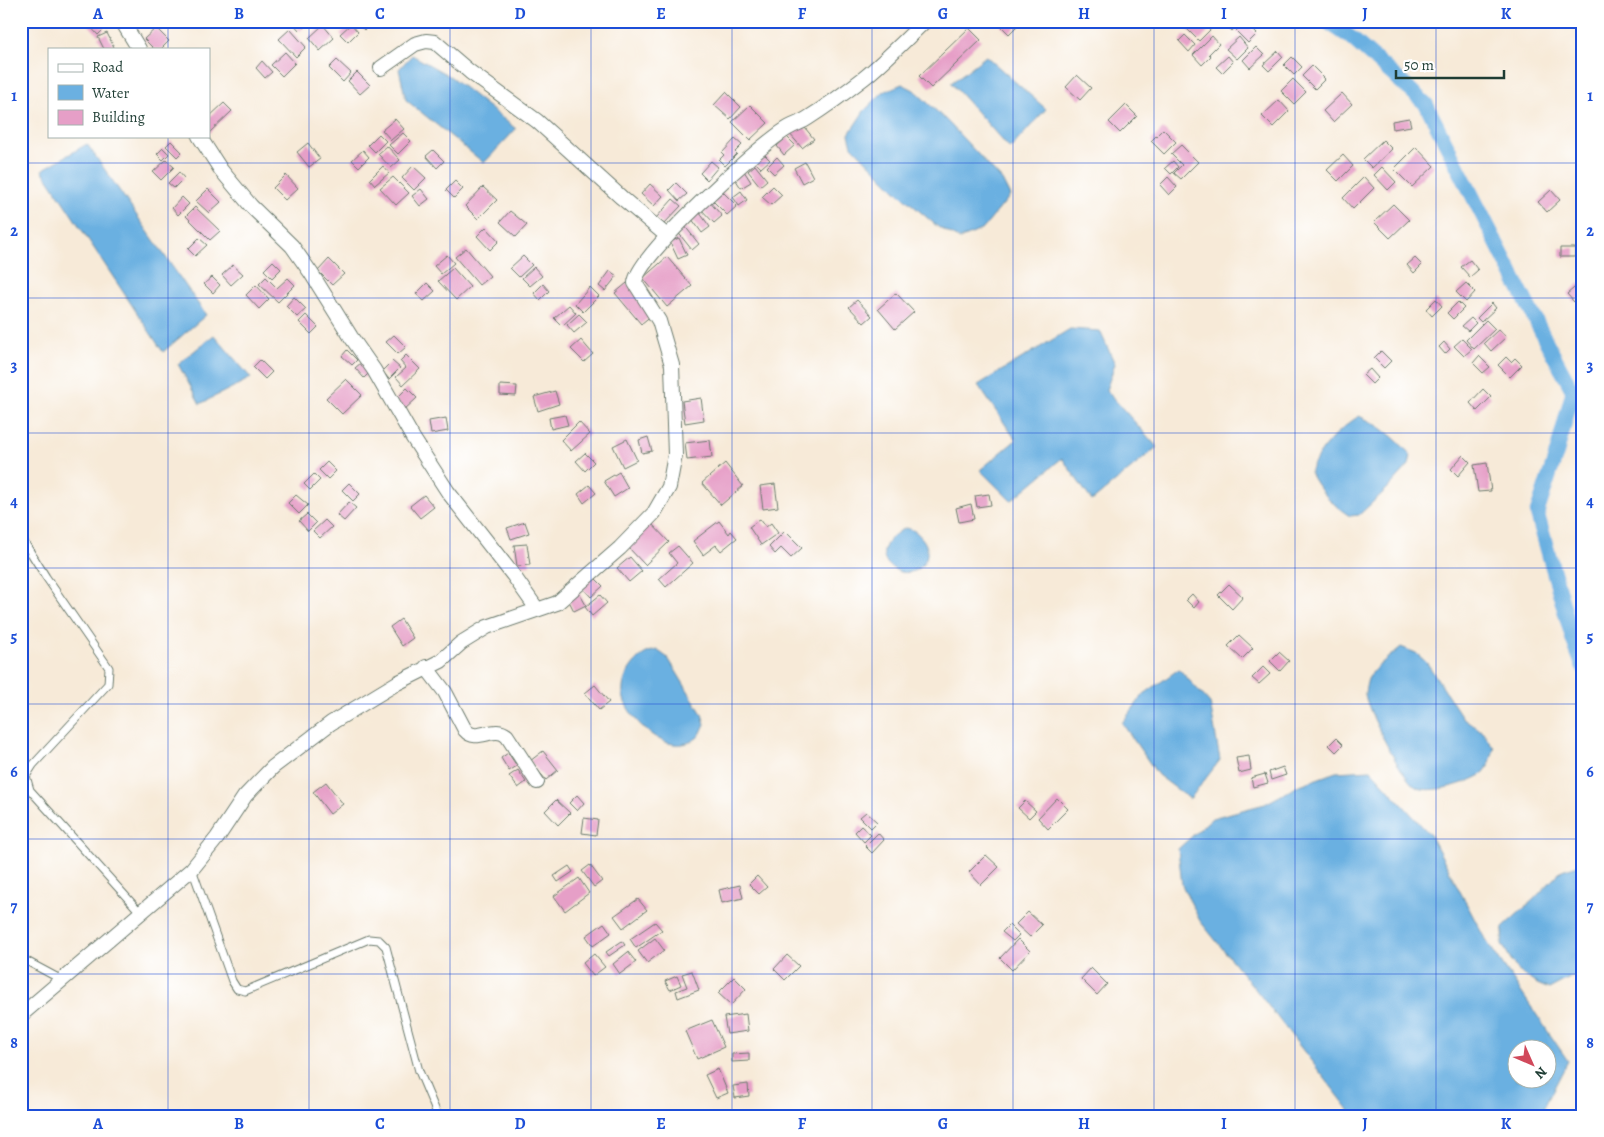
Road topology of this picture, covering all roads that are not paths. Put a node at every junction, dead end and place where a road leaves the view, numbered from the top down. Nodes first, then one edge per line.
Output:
1 (122, 21) edge
2 (925, 21) edge
3 (138, 48) edge
4 (382, 68) dead end
5 (200, 138) edge
6 (667, 236) junction
7 (21, 537) edge
8 (537, 610) junction
9 (426, 667) junction
10 (537, 782) dead end
11 (192, 868) junction
12 (140, 912) junction
13 (21, 958) edge
14 (62, 980) junction
15 (21, 1014) edge
16 (438, 1116) edge

1 - 3 street
2 - 6 street
4 - 6 street
5 - 8 street
6 - 8 street
7 - 12 lane
8 - 9 street
9 - 10 street
9 - 11 street
11 - 12 street
11 - 16 lane
12 - 14 street
13 - 14 lane
14 - 15 street

